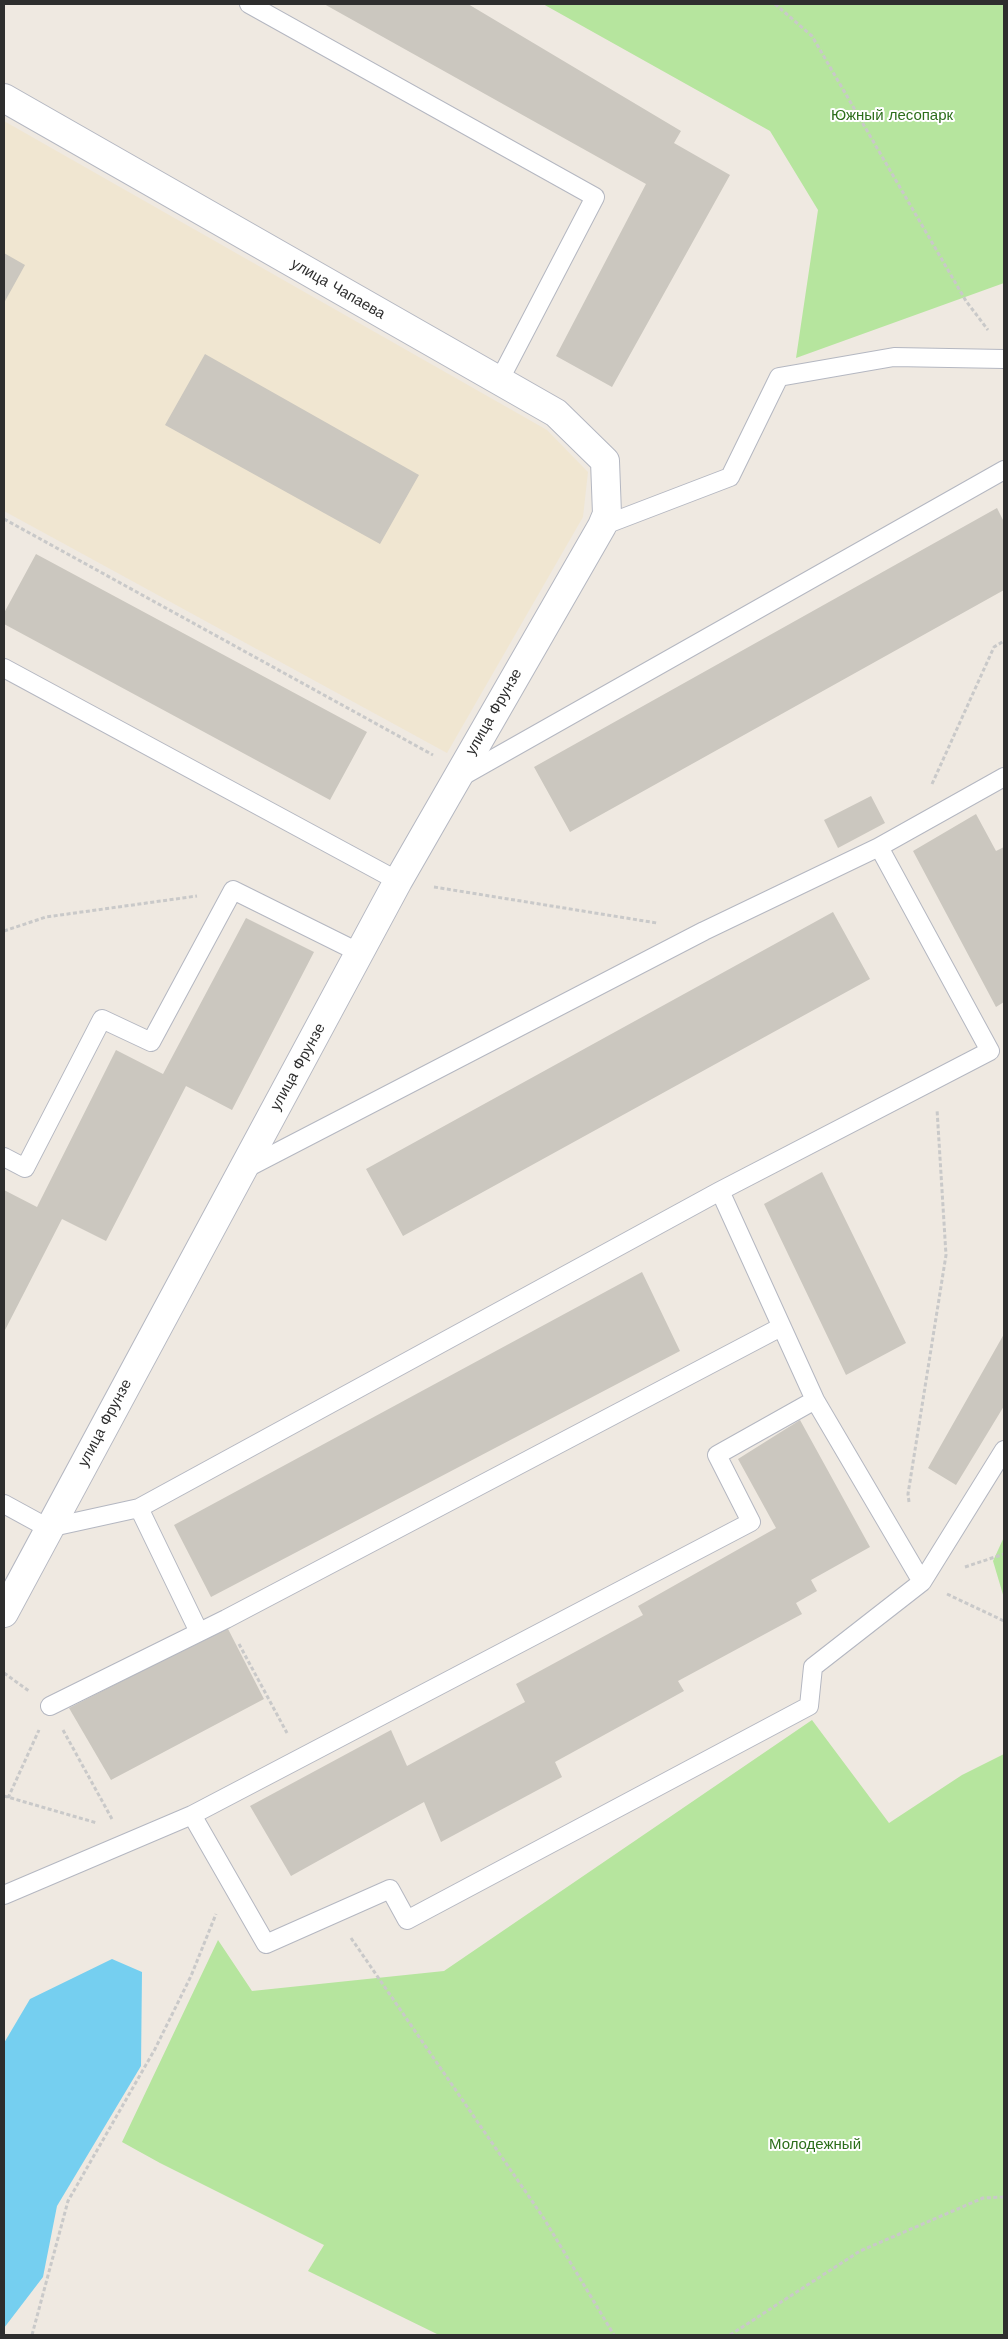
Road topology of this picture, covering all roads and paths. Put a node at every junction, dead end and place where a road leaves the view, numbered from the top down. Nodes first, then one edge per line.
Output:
1 (248, 4) edge
2 (775, 4) edge
3 (4, 98) edge
4 (993, 337) dead end
5 (1004, 359) edge
6 (499, 380) junction
7 (1004, 470) edge
8 (4, 519) edge
9 (602, 526) junction
10 (1004, 641) edge
11 (4, 668) edge
12 (438, 758) dead end
13 (1004, 777) edge
14 (454, 781) junction
15 (912, 828) junction
16 (879, 847) junction
17 (398, 881) junction
18 (233, 890) junction
19 (4, 931) edge
20 (704, 931) junction
21 (360, 953) junction
22 (935, 1079) junction
23 (4, 1157) edge
24 (242, 1170) junction
25 (720, 1191) junction
26 (781, 1327) junction
27 (814, 1400) junction
28 (1004, 1450) edge
29 (4, 1504) edge
30 (909, 1504) dead end
31 (139, 1508) junction
32 (48, 1528) junction
33 (922, 1582) junction
34 (4, 1613) edge
35 (226, 1619) junction
36 (1004, 1621) edge
37 (199, 1632) junction
38 (4, 1673) edge
39 (50, 1706) junction
40 (300, 1758) junction
41 (4, 1796) edge
42 (8, 1798) junction
43 (192, 1815) junction
44 (121, 1837) junction
45 (230, 1881) junction
46 (4, 1895) edge
47 (333, 1912) junction
48 (1004, 2197) edge
49 (32, 2335) edge
50 (614, 2335) edge
51 (730, 2335) edge

1 - 6 lane
2 - 4 path
3 - 6 street, улица Чапаева
5 - 9 lane
6 - 9 street, улица Чапаева
7 - 14 lane
8 - 12 path
9 - 14 street, улица Фрунзе
10 - 15 path
11 - 17 lane
13 - 15 lane
14 - 17 street, улица Фрунзе
15 - 16 lane
16 - 20 lane
16 - 22 lane
17 - 20 path
17 - 21 street, улица Фрунзе
18 - 19 path
18 - 21 lane
18 - 23 lane
20 - 24 lane
21 - 24 street, улица Фрунзе
22 - 25 lane
22 - 30 path
24 - 32 street, улица Фрунзе
25 - 26 lane
25 - 31 lane
26 - 27 lane
26 - 35 lane
27 - 33 lane
27 - 40 lane
28 - 33 lane
29 - 32 lane
31 - 32 lane
31 - 37 lane
32 - 34 street, улица Фрунзе
33 - 36 path
33 - 47 lane
35 - 37 lane
35 - 40 path
37 - 39 lane
38 - 39 path
39 - 42 path
39 - 44 path
40 - 43 lane
41 - 42 path
42 - 44 path
43 - 44 lane
43 - 45 lane
44 - 46 lane
45 - 47 lane
45 - 49 path
47 - 50 path
48 - 51 path

